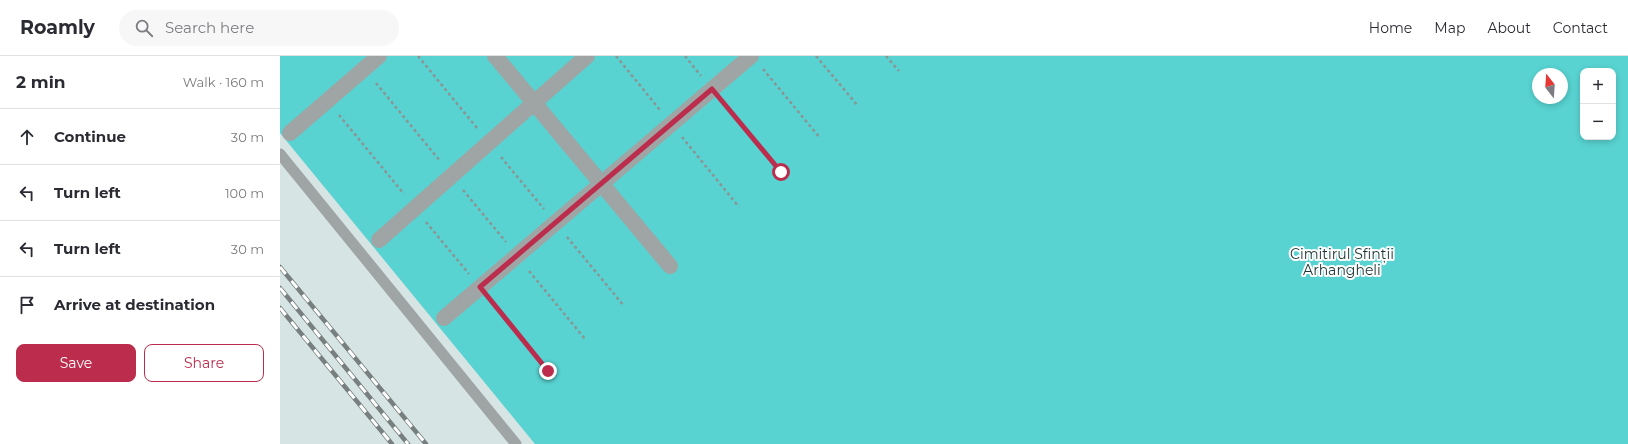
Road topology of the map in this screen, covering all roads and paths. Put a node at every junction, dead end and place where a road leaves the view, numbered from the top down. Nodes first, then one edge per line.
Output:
1 (379, 56) edge
2 (418, 56) edge
3 (495, 56) edge
4 (587, 56) edge
5 (685, 56) edge
6 (750, 56) edge
7 (816, 56) edge
8 (886, 56) edge
9 (364, 68) junction
10 (761, 68) dead end
11 (899, 71) dead end
12 (712, 89) junction
13 (327, 100) junction
14 (534, 103) junction
15 (858, 106) dead end
16 (290, 133) dead end
17 (820, 138) dead end
18 (489, 142) junction
19 (280, 154) edge
20 (781, 172) dead end
21 (452, 176) junction
22 (601, 183) junction
23 (415, 208) junction
24 (555, 223) junction
25 (379, 240) dead end
26 (517, 256) junction
27 (670, 266) dead end
28 (480, 287) junction
29 (624, 306) dead end
30 (444, 318) dead end
31 (585, 339) dead end
32 (548, 371) dead end
33 (516, 444) edge

1 - 9 street
2 - 18 path
3 - 14 street
4 - 14 street
5 - 12 path
6 - 12 street
7 - 15 path
8 - 11 path
9 - 13 street
9 - 21 path
10 - 17 path
12 - 20 path
12 - 22 street
13 - 16 street
13 - 23 path
14 - 18 street
14 - 22 street
18 - 21 street
18 - 24 path
19 - 33 lane
21 - 23 street
21 - 26 path
22 - 24 street
22 - 27 street
23 - 25 street
23 - 28 path
24 - 26 street
24 - 29 path
26 - 28 street
26 - 31 path
28 - 30 street
28 - 32 path

